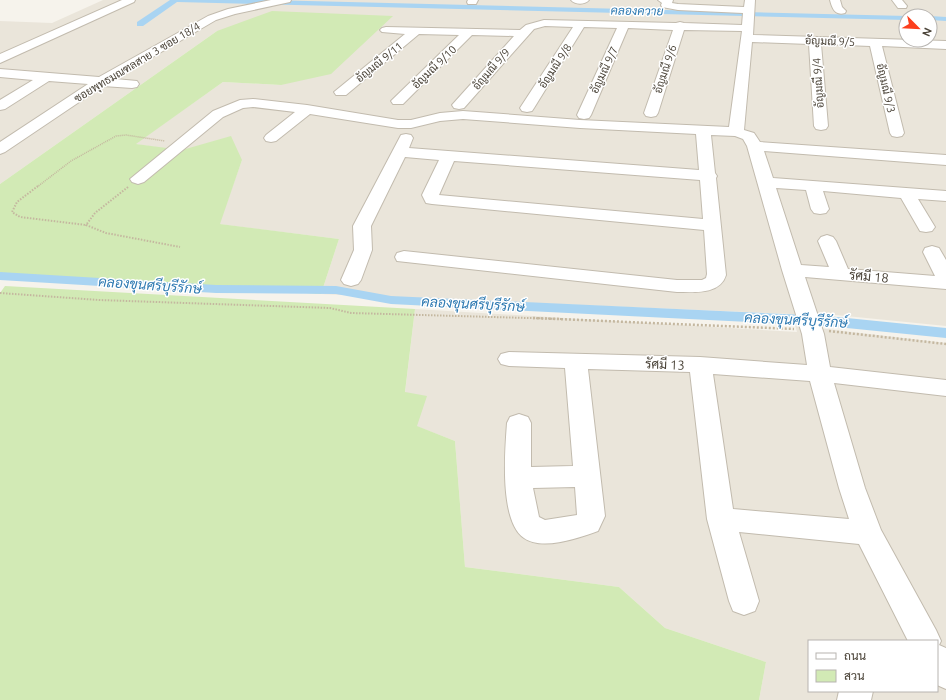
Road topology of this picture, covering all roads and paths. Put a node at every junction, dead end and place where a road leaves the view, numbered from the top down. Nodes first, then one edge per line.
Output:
1 (130, 0) edge
2 (284, 0) edge
3 (576, 0) edge
4 (584, 0) edge
5 (663, 0) edge
6 (668, 0) edge
7 (835, 0) edge
8 (841, 11) dead end
9 (748, 19) edge
10 (581, 24) junction
11 (624, 24) junction
12 (680, 25) junction
13 (468, 28) junction
14 (386, 30) dead end
15 (416, 31) junction
16 (523, 33) junction
17 (815, 41) junction
18 (875, 43) junction
19 (946, 45) edge
20 (0, 60) edge
21 (0, 73) edge
22 (46, 77) junction
23 (100, 82) junction
24 (132, 84) dead end
25 (341, 92) dead end
26 (398, 101) dead end
27 (459, 105) dead end
28 (0, 106) edge
29 (527, 108) dead end
30 (306, 109) junction
31 (651, 113) dead end
32 (584, 115) dead end
33 (411, 124) junction
34 (821, 126) dead end
35 (703, 130) junction
36 (736, 132) junction
37 (897, 133) dead end
38 (271, 138) dead end
39 (182, 144) junction
40 (755, 146) junction
41 (0, 149) edge
42 (400, 152) junction
43 (449, 156) junction
44 (946, 160) edge
45 (709, 176) junction
46 (138, 180) joint
47 (765, 182) junction
48 (812, 185) junction
49 (906, 192) junction
50 (946, 196) edge
51 (820, 210) dead end
52 (86, 225) junction
53 (712, 225) junction
54 (926, 227) dead end
55 (827, 241) dead end
56 (180, 247) dead end
57 (932, 252) dead end
58 (404, 257) dead end
59 (792, 270) junction
60 (841, 274) junction
61 (946, 278) edge
62 (351, 280) dead end
63 (946, 284) edge
64 (0, 293) edge
65 (811, 327) junction
66 (946, 344) edge
67 (510, 360) dead end
68 (576, 361) junction
69 (700, 365) junction
70 (820, 374) junction
71 (946, 389) edge
72 (519, 423) dead end
73 (588, 476) junction
74 (518, 478) junction
75 (721, 519) junction
76 (868, 533) junction
77 (744, 601) dead end
78 (924, 640) edge
79 (938, 661) edge
80 (946, 673) edge

1 - 20 street
2 - 23 street, ซอยพุทธมณฑลสาย 3 ซอย 18/4
3 - 4 street
5 - 6 street
6 - 9 street
7 - 8 street
9 - 12 street
9 - 17 street, อัญมณี 9/5
9 - 36 street
10 - 11 street
10 - 16 street
10 - 29 street, อัญมณี 9/8
11 - 12 street
11 - 32 street, อัญมณี 9/7
12 - 31 street, อัญมณี 9/6
13 - 15 street
13 - 16 street
13 - 26 street, อัญมณี 9/10
14 - 15 street
15 - 25 street, อัญมณี 9/11
16 - 27 street, อัญมณี 9/9
17 - 18 street, อัญมณี 9/5
17 - 34 street, อัญมณี 9/4
18 - 19 street, อัญมณี 9/5
18 - 37 street, อัญมณี 9/3
21 - 22 street
22 - 23 street
22 - 28 street
23 - 24 street
23 - 41 street, ซอยพุทธมณฑลสาย 3 ซอย 18/4
30 - 33 street
30 - 38 street
30 - 39 street
33 - 35 street
33 - 42 street
35 - 36 street
35 - 45 street
36 - 40 street
39 - 46 street
39 - 52 path
40 - 44 street
40 - 47 street
42 - 43 street
42 - 62 street
43 - 45 street
43 - 53 street
45 - 53 street
46 - 52 path
47 - 48 street
47 - 59 street
48 - 49 street
48 - 51 street
49 - 50 street
49 - 54 street
52 - 56 path
53 - 58 street
55 - 60 street
57 - 61 street
59 - 60 street, รัศมี 18
59 - 65 street
60 - 63 street, รัศมี 18
64 - 65 path
65 - 66 path
65 - 70 street
67 - 68 street, รัศมี 13
68 - 69 street, รัศมี 13
68 - 73 street
69 - 70 street, รัศมี 13
69 - 75 street
70 - 71 street, รัศมี 13
70 - 76 street
72 - 74 street
73 - 74 street
73 - 74 street
75 - 76 street
75 - 77 street
76 - 78 street
79 - 80 street

